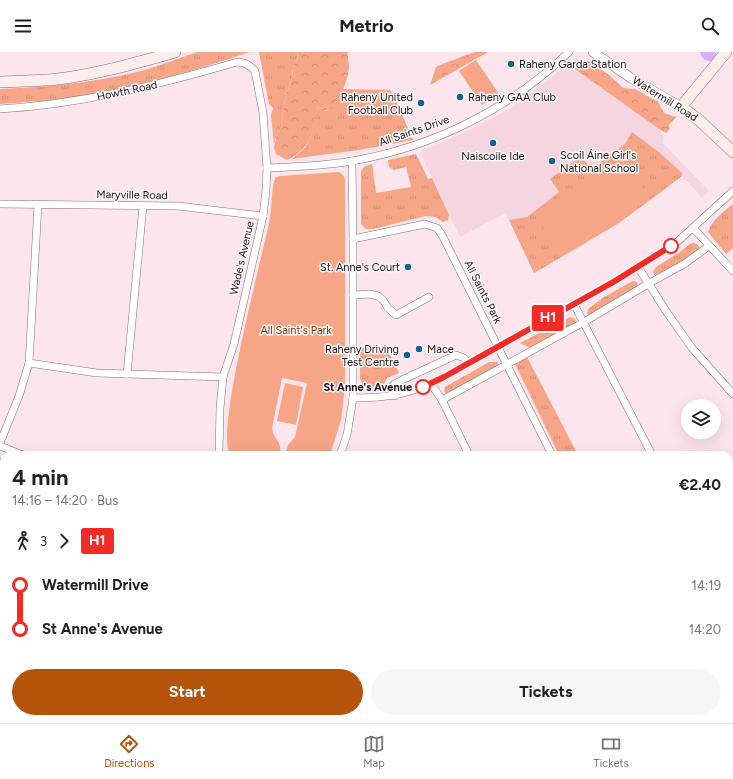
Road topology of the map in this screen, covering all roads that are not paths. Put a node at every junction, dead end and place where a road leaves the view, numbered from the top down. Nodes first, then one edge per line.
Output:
1 (175, 52) edge
2 (569, 52) edge
3 (593, 52) edge
4 (726, 52) edge
5 (251, 66) joint
6 (0, 82) edge
7 (681, 107) junction
8 (0, 109) edge
9 (733, 152) edge
10 (352, 162) junction
11 (267, 168) junction
12 (733, 191) edge
13 (0, 204) edge
14 (38, 204) junction
15 (143, 206) junction
16 (264, 216) junction
17 (693, 228) junction
18 (353, 240) junction
19 (709, 246) junction
20 (638, 267) junction
21 (733, 271) edge
22 (648, 284) junction
23 (353, 295) junction
24 (428, 298) dead end
25 (574, 304) junction
26 (584, 322) junction
27 (498, 346) junction
28 (29, 363) junction
29 (467, 363) junction
30 (507, 364) junction
31 (127, 374) junction
32 (223, 377) junction
33 (431, 384) junction
34 (733, 394) edge
35 (394, 396) junction
36 (353, 398) junction
37 (442, 400) junction
38 (0, 443) edge
39 (0, 446) edge
40 (12, 451) edge
41 (219, 451) edge
42 (341, 451) edge
43 (467, 451) edge
44 (550, 451) edge
45 (650, 451) edge

1 - 6 main road
2 - 10 street, All Saints Drive
3 - 7 street, Watermill Road
4 - 7 main road
5 - 8 street, Howth Road
5 - 11 street, Wade's Avenue
7 - 9 main road, Watermill Road
10 - 11 street, All Saints Drive
10 - 18 street
11 - 16 street, Wade's Avenue
12 - 17 street
13 - 14 street, Maryville Road
14 - 15 street, Maryville Road
14 - 28 street
15 - 16 street, Maryville Road
15 - 31 street
16 - 32 street, Wade's Avenue
17 - 19 street
17 - 20 street
18 - 23 street
18 - 27 street, All Saints Park
19 - 21 street
19 - 22 street
20 - 22 street
20 - 25 street
22 - 26 street
22 - 34 street
23 - 24 street
23 - 36 street
25 - 26 street
25 - 27 street
26 - 30 street
26 - 45 street
27 - 29 street
27 - 30 street, All Saints Park
28 - 31 street
28 - 38 street
29 - 33 street
29 - 35 street
30 - 37 street
30 - 44 street, All Saints Park
31 - 32 street
32 - 41 street, Wade's Avenue
33 - 35 street
33 - 37 street
35 - 36 street
36 - 42 street
37 - 43 street
39 - 40 street

